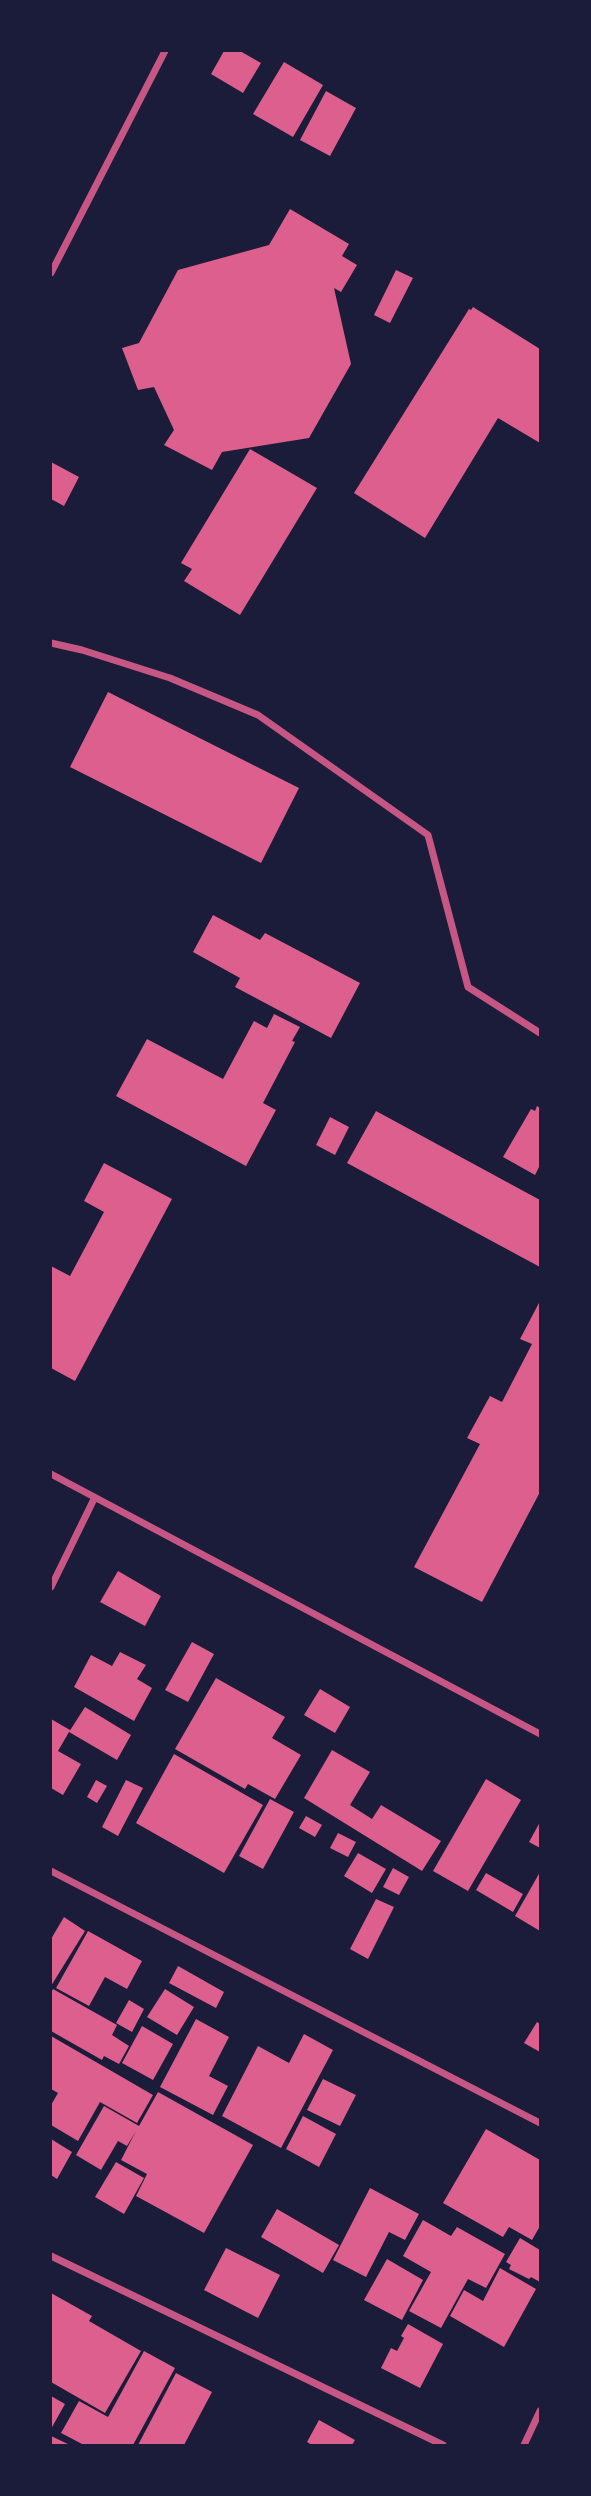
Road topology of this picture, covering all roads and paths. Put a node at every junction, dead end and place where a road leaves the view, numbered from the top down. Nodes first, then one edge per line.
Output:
1 (165, 51) edge
2 (51, 273) edge
3 (51, 643) edge
4 (540, 1033) edge
5 (51, 1474) edge
6 (94, 1499) junction
7 (51, 1587) edge
8 (540, 1734) edge
9 (51, 1871) edge
10 (540, 2123) edge
11 (51, 2256) edge
12 (540, 2412) edge
13 (443, 2445) edge
14 (524, 2445) edge

1 - 2 street
3 - 4 street
5 - 6 street
6 - 7 street
6 - 8 street
9 - 10 street
11 - 13 street
12 - 14 street

